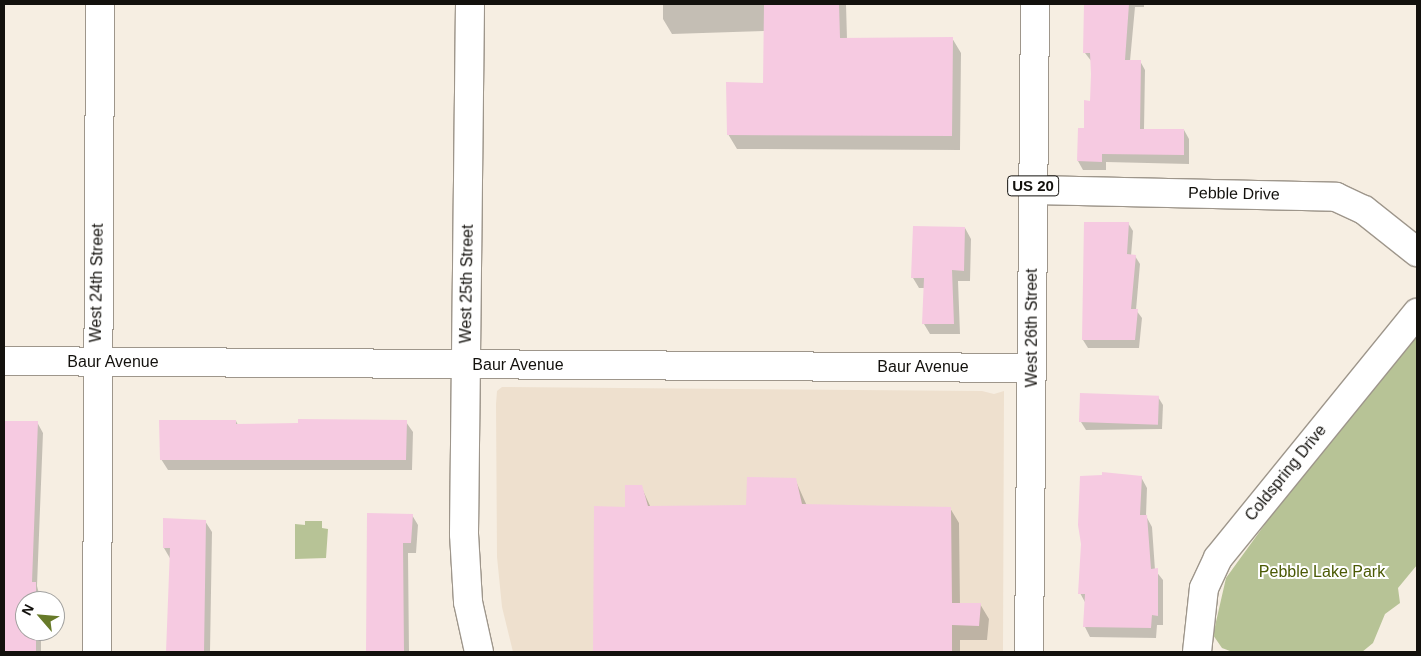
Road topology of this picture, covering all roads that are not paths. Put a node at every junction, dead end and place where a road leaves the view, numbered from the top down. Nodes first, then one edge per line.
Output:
1 (100, 4) edge
2 (470, 4) edge
3 (1035, 4) edge
4 (1034, 190) junction
5 (1417, 252) edge
6 (1417, 313) edge
7 (4, 361) edge
8 (96, 362) junction
9 (466, 364) junction
10 (1032, 368) junction
11 (97, 652) edge
12 (479, 652) edge
13 (1029, 652) edge
14 (1197, 652) edge

1 - 8 street, West 24th Street
2 - 9 street, West 25th Street
3 - 4 street, West 26th Street / US 20
4 - 5 street, Pebble Drive
4 - 10 street, West 26th Street / US 20
6 - 14 street, Coldspring Drive
7 - 8 street, Baur Avenue
8 - 9 street, Baur Avenue
8 - 11 street, West 24th Street
9 - 10 street, Baur Avenue
9 - 12 street, West 25th Street
10 - 13 street, West 26th Street / US 20

